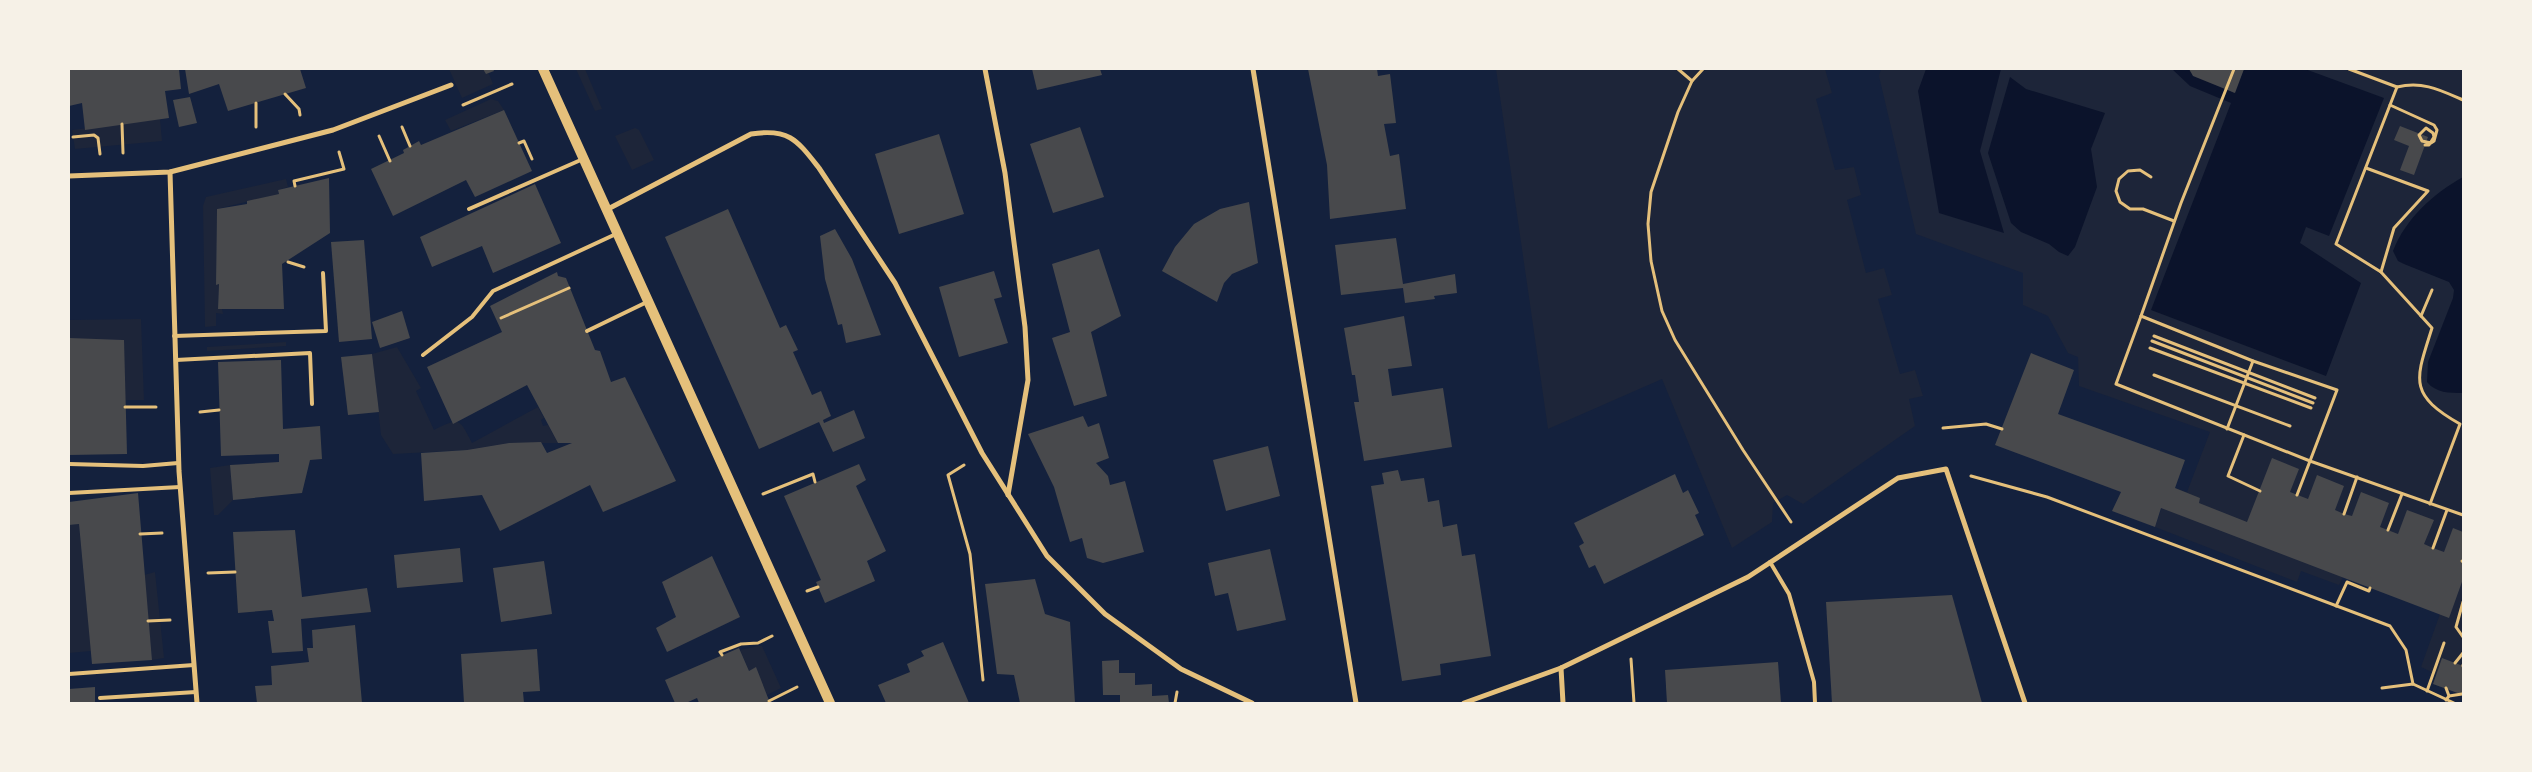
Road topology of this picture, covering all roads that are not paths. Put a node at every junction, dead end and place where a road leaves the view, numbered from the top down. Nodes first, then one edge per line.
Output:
1 (543, 69) edge
2 (985, 69) edge
3 (1253, 69) edge
4 (451, 85) road end
5 (584, 158) junction
6 (170, 172) junction
7 (69, 176) edge
8 (468, 209) dead end
9 (608, 209) junction
10 (618, 233) junction
11 (324, 273) dead end
12 (647, 302) junction
13 (587, 331) dead end
14 (174, 336) junction
15 (423, 354) dead end
16 (176, 360) junction
17 (312, 404) dead end
18 (178, 463) junction
19 (69, 464) edge
20 (180, 487) junction
21 (69, 493) edge
22 (1008, 496) junction
23 (1770, 562) junction
24 (194, 665) junction
25 (1561, 668) junction
26 (69, 674) edge
27 (196, 692) junction
28 (100, 698) dead end
29 (197, 703) edge
30 (830, 703) edge
31 (1252, 703) edge
32 (1356, 703) edge
33 (1464, 703) edge
34 (1562, 703) edge
35 (1814, 703) edge
36 (2025, 703) edge

1 - 5 main road
2 - 22 street
3 - 32 street
4 - 6 street
5 - 8 lane
5 - 9 main road
6 - 7 street
6 - 14 street
9 - 10 main road
9 - 22 street
10 - 12 main road
10 - 15 lane
11 - 14 lane
12 - 13 lane
12 - 30 main road
14 - 16 street
16 - 17 lane
16 - 18 street
18 - 19 lane
18 - 20 street
20 - 21 lane
20 - 24 street
22 - 31 street
23 - 25 street
23 - 35 lane
23 - 36 street
24 - 26 lane
24 - 27 street
25 - 33 street
25 - 34 street
27 - 28 lane
27 - 29 street

